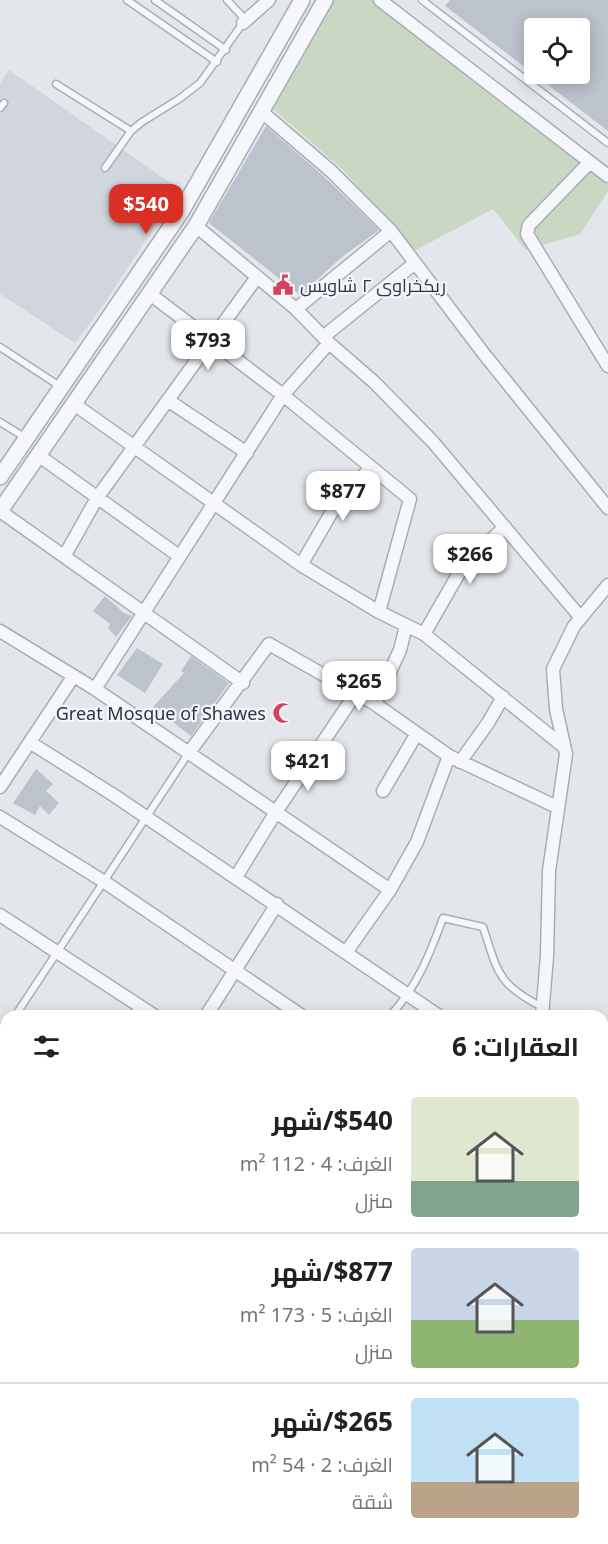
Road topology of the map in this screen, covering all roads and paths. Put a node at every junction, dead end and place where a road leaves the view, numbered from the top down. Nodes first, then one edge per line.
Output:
1 (127, 0) edge
2 (155, 0) edge
3 (227, 0) edge
4 (269, 0) edge
5 (302, 0) edge
6 (325, 0) edge
7 (380, 0) edge
8 (422, 0) edge
9 (243, 23) junction
10 (226, 50) junction
11 (218, 62) junction
12 (56, 84) dead end
13 (262, 112) junction
14 (131, 131) junction
15 (608, 143) edge
16 (221, 144) junction
17 (238, 154) junction
18 (590, 162) junction
19 (105, 168) dead end
20 (608, 176) edge
21 (196, 226) junction
22 (391, 231) junction
23 (415, 263) junction
24 (257, 277) junction
25 (150, 294) junction
26 (296, 309) junction
27 (210, 340) junction
28 (326, 340) junction
29 (0, 347) edge
30 (608, 366) edge
31 (62, 387) junction
32 (283, 395) junction
33 (169, 401) junction
34 (74, 404) junction
35 (0, 422) edge
36 (26, 438) junction
37 (134, 446) junction
38 (247, 453) junction
39 (38, 455) junction
40 (370, 468) junction
41 (0, 477) edge
42 (97, 498) junction
43 (214, 504) junction
44 (608, 508) edge
45 (0, 511) edge
46 (505, 527) junction
47 (65, 555) junction
48 (179, 556) junction
49 (302, 565) junction
50 (608, 585) edge
51 (144, 612) junction
52 (379, 612) junction
53 (581, 618) junction
54 (406, 626) junction
55 (0, 631) edge
56 (424, 634) junction
57 (73, 677) junction
58 (243, 683) junction
59 (95, 689) junction
60 (356, 693) junction
61 (503, 697) junction
62 (375, 704) junction
63 (416, 735) junction
64 (31, 743) junction
65 (564, 747) junction
66 (188, 754) junction
67 (455, 759) junction
68 (0, 787) edge
69 (383, 790) dead end
70 (557, 807) junction
71 (276, 812) junction
72 (0, 817) edge
73 (145, 817) junction
74 (236, 877) junction
75 (103, 881) junction
76 (390, 890) junction
77 (277, 904) junction
78 (0, 915) edge
79 (57, 951) junction
80 (347, 951) junction
81 (235, 970) junction
82 (410, 995) junction
83 (19, 1010) edge
84 (135, 1010) edge
85 (210, 1010) edge
86 (293, 1010) edge
87 (396, 1010) edge
88 (431, 1010) edge
89 (541, 1010) edge
90 (542, 1010) edge

1 - 11 lane
2 - 10 lane
3 - 9 lane
4 - 9 street
5 - 16 street
6 - 13 street
7 - 18 street
8 - 15 lane
9 - 10 lane
10 - 11 lane
11 - 14 lane
12 - 14 lane
13 - 17 street
13 - 22 street
14 - 19 lane
16 - 17 street
16 - 31 street
17 - 21 street
18 - 20 street
18 - 30 street
21 - 24 street
21 - 25 street
22 - 23 street
22 - 26 street
23 - 28 street
23 - 44 street
24 - 26 street
24 - 27 street
25 - 27 street
25 - 34 street
26 - 28 street
27 - 32 street
27 - 33 street
28 - 32 street
28 - 46 street
29 - 31 lane
31 - 36 street
32 - 38 street
32 - 40 street
33 - 37 street
33 - 38 street
34 - 37 street
34 - 39 street
35 - 36 lane
36 - 41 street
37 - 42 street
37 - 43 street
38 - 43 street
39 - 42 street
39 - 45 street
40 - 49 street
40 - 52 street
42 - 47 street
42 - 48 street
43 - 48 street
43 - 49 street
45 - 47 street
46 - 53 street
46 - 56 street
47 - 51 street
48 - 51 street
49 - 52 street
50 - 53 street
51 - 58 street
51 - 59 street
52 - 54 street
53 - 65 street
54 - 56 street
54 - 62 street
55 - 57 street
56 - 61 street
57 - 59 street
57 - 64 street
58 - 60 street
58 - 66 street
59 - 66 street
60 - 62 street
60 - 71 street
61 - 65 street
61 - 67 street
62 - 63 street
63 - 67 street
63 - 69 street
64 - 68 street
64 - 73 street
65 - 70 street
66 - 71 street
66 - 73 lane
67 - 70 street
67 - 76 street
70 - 90 street
71 - 74 street
71 - 76 street
72 - 75 street
73 - 74 street
73 - 75 lane
74 - 77 street
75 - 79 lane
75 - 81 street
76 - 80 street
77 - 80 street
77 - 81 street
78 - 79 street
79 - 83 lane
79 - 84 street
80 - 82 street
81 - 85 street
81 - 86 street
82 - 87 lane
82 - 88 street
82 - 89 lane

